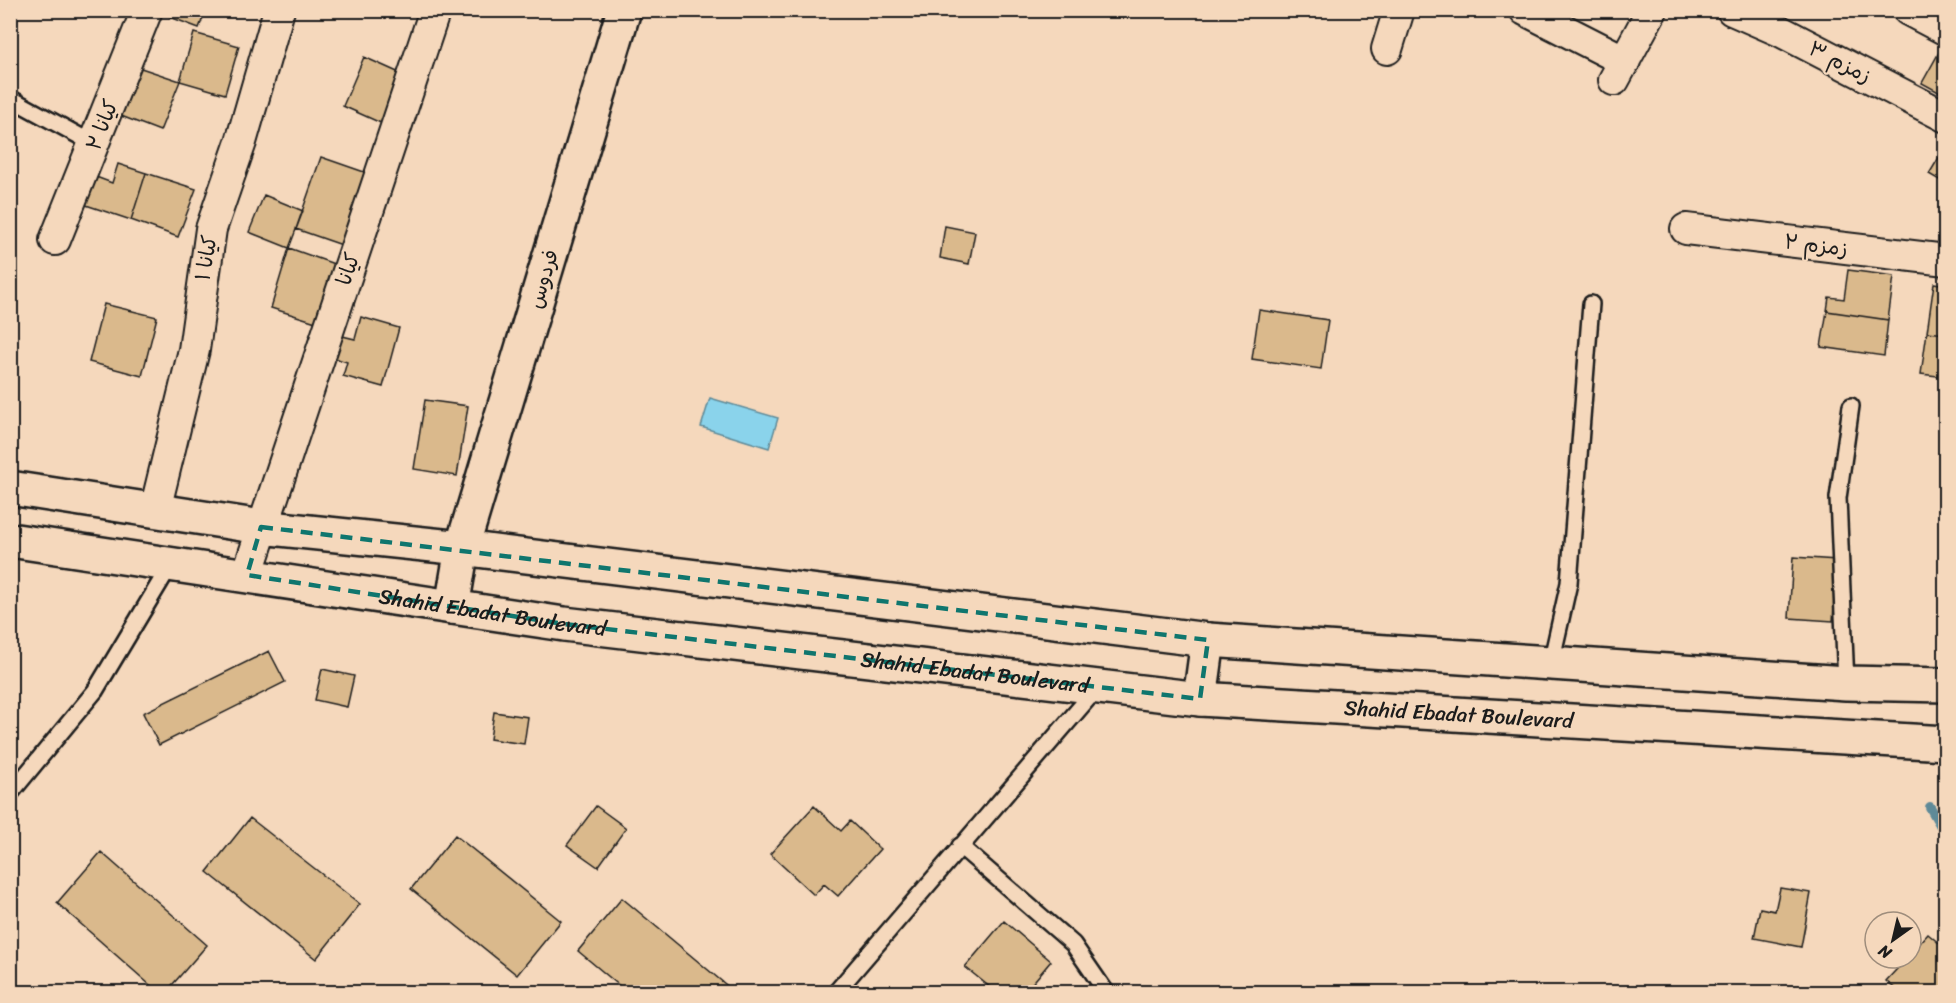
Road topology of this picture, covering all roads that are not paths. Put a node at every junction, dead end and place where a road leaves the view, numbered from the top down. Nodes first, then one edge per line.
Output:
1 (147, 10) edge
2 (279, 10) edge
3 (435, 10) edge
4 (624, 10) edge
5 (1399, 10) edge
6 (1525, 10) edge
7 (1652, 10) edge
8 (1732, 10) edge
9 (1908, 10) edge
10 (1785, 21) edge
11 (1946, 30) edge
12 (1387, 49) dead end
13 (10, 98) edge
14 (1946, 117) edge
15 (94, 144) junction
16 (1686, 229) dead end
17 (56, 240) dead end
18 (1946, 260) edge
19 (1591, 304) dead end
20 (1851, 406) dead end
21 (10, 488) edge
22 (155, 510) junction
23 (261, 527) junction
24 (10, 540) edge
25 (462, 548) junction
26 (171, 564) junction
27 (247, 575) junction
28 (452, 607) junction
29 (1208, 640) junction
30 (1551, 663) junction
31 (1846, 683) junction
32 (1946, 685) edge
33 (1097, 688) junction
34 (1200, 699) junction
35 (1946, 743) edge
36 (10, 794) edge
37 (960, 846) junction
38 (836, 993) edge
39 (1106, 993) edge

1 - 15 street, کیانا ۲
2 - 22 street, کیانا ۱
3 - 23 street, کیانا
4 - 25 main road, فردوس
5 - 12 street
6 - 7 street
8 - 10 street, زمزم ۳
9 - 11 street
10 - 14 street, زمزم ۳
13 - 15 lane
15 - 17 street, کیانا ۲
16 - 18 street, زمزم ۲
19 - 30 lane
20 - 31 lane
21 - 22 main road
22 - 23 main road
23 - 25 main road
23 - 27 street, کیانا
24 - 26 main road, Shahid Ebadat Boulevard
25 - 28 main road, فردوس
25 - 29 main road
26 - 27 main road, Shahid Ebadat Boulevard
26 - 36 lane
27 - 28 main road, Shahid Ebadat Boulevard
28 - 33 main road, Shahid Ebadat Boulevard
29 - 30 main road
29 - 34 main road
30 - 31 main road
31 - 32 main road
33 - 34 main road, Shahid Ebadat Boulevard
33 - 37 lane
34 - 35 main road, Shahid Ebadat Boulevard
37 - 38 lane
37 - 39 lane

